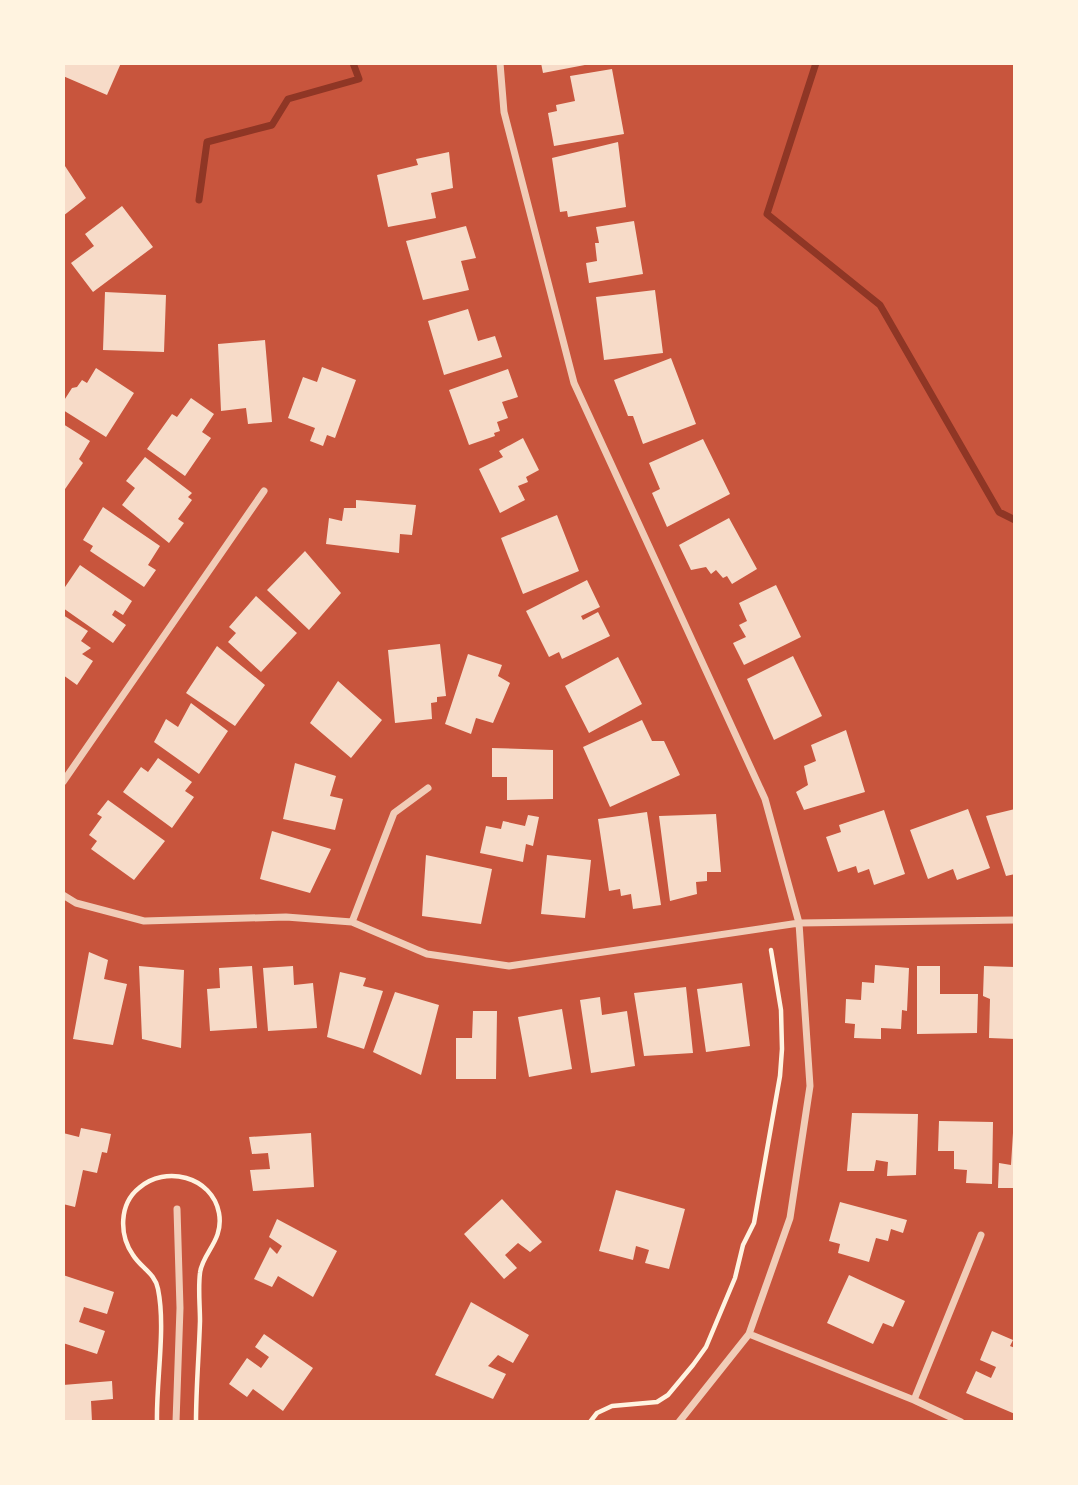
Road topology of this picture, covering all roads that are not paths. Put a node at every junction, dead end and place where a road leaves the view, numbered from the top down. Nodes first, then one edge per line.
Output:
1 (500, 63) edge
2 (264, 491) dead end
3 (63, 782) edge
4 (428, 788) dead end
5 (63, 895) edge
6 (1015, 920) edge
7 (352, 922) junction
8 (799, 923) junction
9 (177, 1209) dead end
10 (981, 1235) dead end
11 (749, 1334) junction
12 (914, 1400) junction
13 (176, 1422) edge
14 (679, 1422) edge
15 (961, 1422) edge

1 - 8 street
2 - 3 street
4 - 7 street
5 - 7 street
6 - 8 street
7 - 8 street
8 - 11 street
9 - 13 street
10 - 12 street
11 - 12 street
11 - 14 street
12 - 15 street

